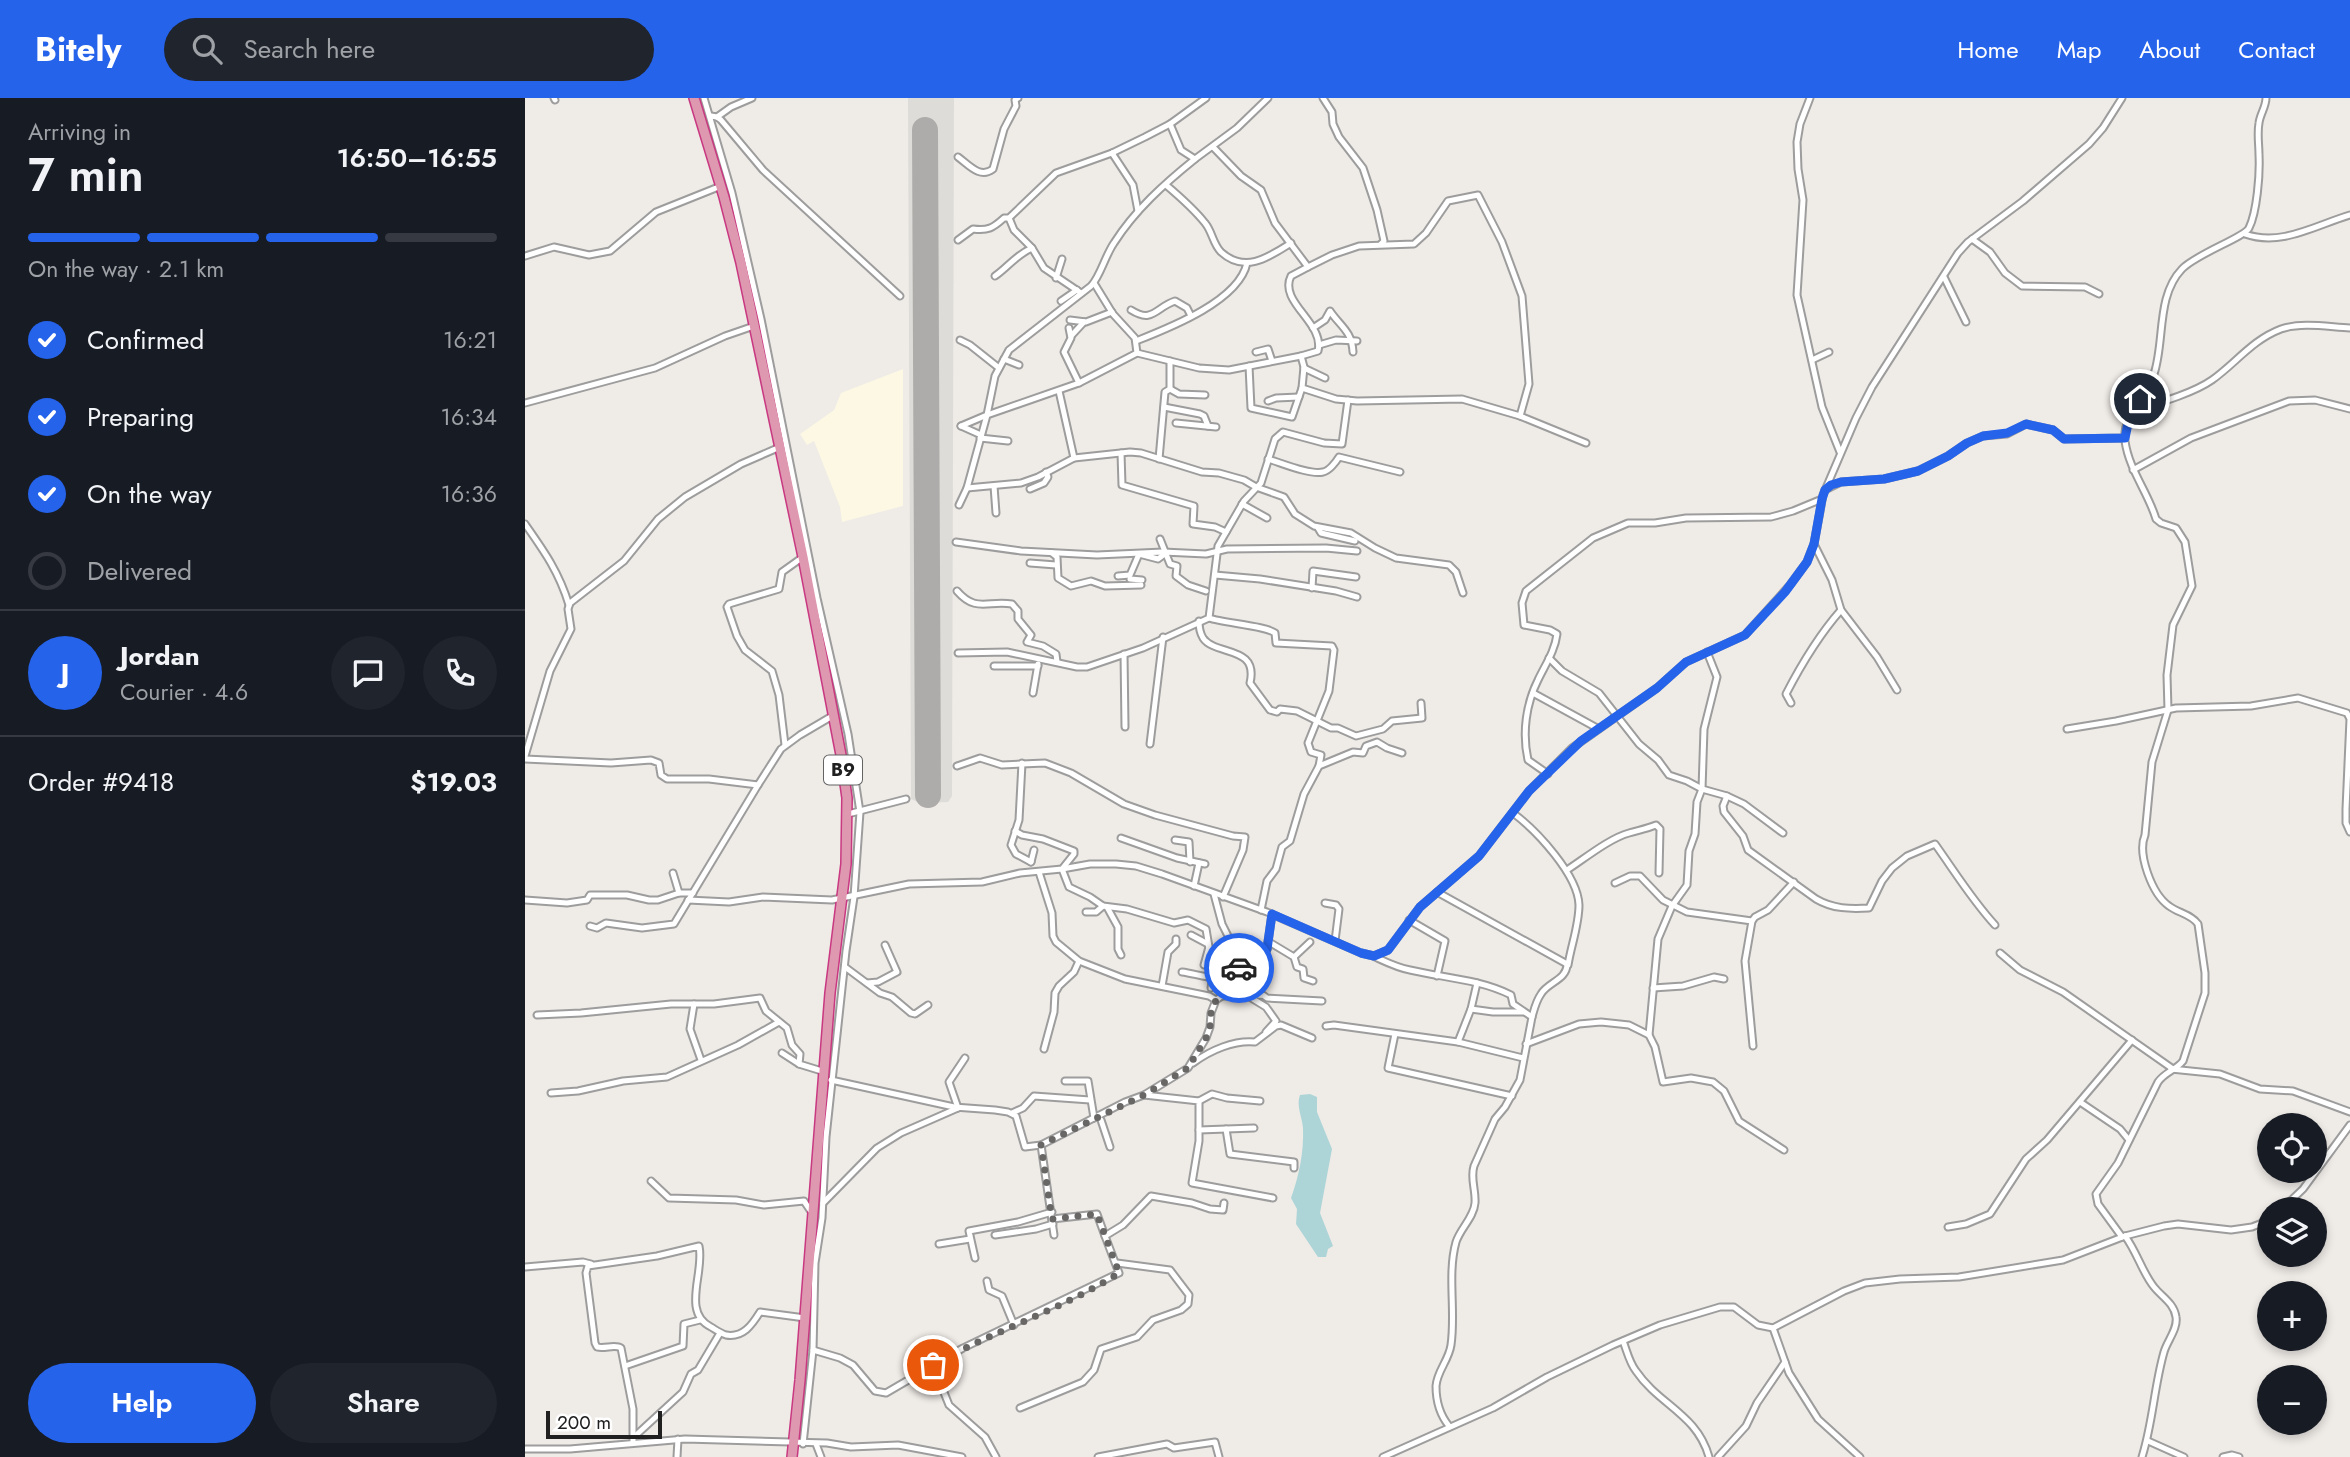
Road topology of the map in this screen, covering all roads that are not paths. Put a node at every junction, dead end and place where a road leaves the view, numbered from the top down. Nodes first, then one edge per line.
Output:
1 (694, 98) edge
2 (704, 98) edge
3 (752, 98) edge
4 (1018, 98) edge
5 (1206, 98) edge
6 (1268, 98) edge
7 (1323, 98) edge
8 (1810, 98) edge
9 (2122, 98) edge
10 (2266, 98) edge
11 (714, 116) junction
12 (1170, 124) junction
13 (1213, 147) junction
14 (1112, 153) junction
15 (958, 157) dead end
16 (1195, 159) junction
17 (1165, 185) junction
18 (722, 187) junction
19 (1138, 211) junction
20 (2350, 215) edge
21 (1009, 218) junction
22 (2245, 234) junction
23 (1972, 239) junction
24 (958, 240) dead end
25 (1291, 243) junction
26 (1381, 244) junction
27 (1032, 248) junction
28 (525, 256) edge
29 (1062, 259) dead end
30 (1247, 263) junction
31 (1308, 267) junction
32 (995, 276) dead end
33 (1944, 277) junction
34 (1056, 278) junction
35 (1094, 283) junction
36 (1079, 291) junction
37 (2099, 294) dead end
38 (899, 296) dead end
39 (1061, 301) dead end
40 (1131, 310) dead end
41 (1800, 311) junction
42 (1112, 312) junction
43 (1792, 315) dead end
44 (1191, 316) junction
45 (1070, 320) dead end
46 (1966, 321) dead end
47 (1084, 322) junction
48 (754, 326) junction
49 (1069, 328) dead end
50 (1313, 328) junction
51 (2350, 328) edge
52 (1071, 336) junction
53 (960, 340) dead end
54 (1354, 340) junction
55 (1136, 341) junction
56 (1319, 345) junction
57 (1256, 352) dead end
58 (1353, 352) dead end
59 (1829, 352) dead end
60 (1137, 353) junction
61 (1301, 356) junction
62 (1004, 359) junction
63 (1812, 360) junction
64 (1170, 361) junction
65 (1272, 361) junction
66 (1019, 365) dead end
67 (1249, 366) junction
68 (999, 368) junction
69 (1304, 368) junction
70 (1325, 378) dead end
71 (1079, 383) junction
72 (1302, 388) junction
73 (1170, 389) junction
74 (1059, 391) junction
75 (1205, 395) dead end
76 (1299, 397) junction
77 (1348, 400) junction
78 (1268, 401) dead end
79 (525, 403) edge
80 (1164, 407) junction
81 (2350, 410) edge
82 (2132, 411) junction
83 (987, 415) junction
84 (1520, 416) junction
85 (1176, 423) dead end
86 (1208, 426) junction
87 (1216, 426) dead end
88 (981, 437) junction
89 (2125, 438) junction
90 (1008, 441) dead end
91 (1586, 443) dead end
92 (1337, 445) junction
93 (780, 447) junction
94 (1121, 453) junction
95 (1840, 453) junction
96 (1339, 457) junction
97 (1074, 458) junction
98 (1159, 459) junction
99 (1268, 459) junction
100 (2133, 470) junction
101 (1046, 472) junction
102 (1400, 472) dead end
103 (994, 486) junction
104 (1256, 487) junction
105 (967, 488) junction
106 (1030, 489) dead end
107 (1825, 490) junction
108 (1822, 499) junction
109 (1242, 504) junction
110 (959, 505) dead end
111 (996, 513) dead end
112 (1266, 519) dead end
113 (525, 524) edge
114 (1318, 528) junction
115 (1226, 531) junction
116 (1160, 539) dead end
117 (1355, 541) dead end
118 (956, 542) dead end
119 (1814, 544) junction
120 (1218, 550) junction
121 (1357, 551) dead end
122 (1166, 552) junction
123 (1051, 553) junction
124 (1139, 554) junction
125 (803, 557) junction
126 (1030, 564) dead end
127 (1056, 565) junction
128 (1215, 575) junction
129 (1118, 576) dead end
130 (1356, 578) dead end
131 (1130, 579) junction
132 (1141, 583) dead end
133 (1312, 588) junction
134 (957, 591) dead end
135 (1206, 591) dead end
136 (1463, 593) dead end
137 (1357, 597) dead end
138 (569, 605) junction
139 (1841, 610) junction
140 (1209, 618) junction
141 (1199, 621) junction
142 (1163, 637) junction
143 (1707, 652) junction
144 (958, 653) dead end
145 (1124, 654) junction
146 (1037, 657) junction
147 (1549, 658) junction
148 (1057, 662) junction
149 (994, 666) dead end
150 (1038, 666) junction
151 (1896, 690) dead end
152 (1033, 693) dead end
153 (1533, 693) junction
154 (1421, 703) dead end
155 (1791, 703) dead end
156 (2168, 710) junction
157 (834, 715) junction
158 (1617, 715) junction
159 (1318, 720) junction
160 (1125, 727) dead end
161 (1597, 728) junction
162 (2067, 729) dead end
163 (1150, 744) dead end
164 (785, 745) junction
165 (1402, 753) dead end
166 (525, 757) edge
167 (1022, 763) junction
168 (957, 766) dead end
169 (1319, 766) junction
170 (1548, 774) junction
171 (758, 785) junction
172 (1702, 789) junction
173 (1727, 796) junction
174 (906, 799) dead end
175 (860, 812) junction
176 (1513, 813) junction
177 (848, 814) junction
178 (1014, 831) junction
179 (2350, 832) edge
180 (1783, 833) dead end
181 (1121, 838) dead end
182 (1175, 840) dead end
183 (1034, 850) dead end
184 (1031, 862) junction
185 (1190, 862) junction
186 (1062, 869) junction
187 (1567, 870) junction
188 (1029, 872) junction
189 (1039, 872) junction
190 (673, 873) dead end
191 (1659, 873) dead end
192 (1794, 882) junction
193 (1615, 883) dead end
194 (1194, 886) junction
195 (1437, 892) junction
196 (679, 893) junction
197 (693, 893) junction
198 (1214, 894) junction
199 (854, 897) junction
200 (1223, 897) junction
201 (841, 899) junction
202 (688, 900) junction
203 (525, 902) edge
204 (1325, 903) dead end
205 (1672, 906) junction
206 (1105, 907) junction
207 (1261, 910) junction
208 (1086, 912) dead end
209 (1272, 914) junction
210 (1409, 920) junction
211 (1752, 921) junction
212 (1995, 925) dead end
213 (590, 926) dead end
214 (1191, 936) dead end
215 (1176, 939) dead end
216 (1310, 942) dead end
217 (1335, 942) junction
218 (885, 944) dead end
219 (1268, 946) junction
220 (1209, 947) junction
221 (2000, 953) dead end
222 (1121, 954) dead end
223 (1374, 956) junction
224 (1294, 957) junction
225 (1079, 961) junction
226 (1204, 965) dead end
227 (1568, 965) junction
228 (1236, 967) junction
229 (845, 968) junction
230 (1182, 972) dead end
231 (1437, 976) junction
232 (1212, 978) junction
233 (1238, 979) junction
234 (1724, 979) dead end
235 (1313, 981) dead end
236 (867, 983) junction
237 (1477, 983) junction
238 (1162, 986) junction
239 (1211, 988) dead end
240 (1653, 988) junction
241 (1222, 996) junction
242 (1248, 996) junction
243 (1322, 1001) dead end
244 (694, 1004) junction
245 (928, 1005) dead end
246 (1471, 1009) junction
247 (1526, 1012) junction
248 (537, 1015) dead end
249 (1532, 1017) junction
250 (779, 1022) junction
251 (1326, 1027) dead end
252 (1395, 1034) junction
253 (1649, 1035) junction
254 (1262, 1037) junction
255 (1312, 1038) dead end
256 (2132, 1040) junction
257 (1458, 1042) junction
258 (1526, 1044) junction
259 (1753, 1046) dead end
260 (1044, 1049) dead end
261 (782, 1053) dead end
262 (965, 1058) dead end
263 (1523, 1058) junction
264 (702, 1060) junction
265 (1192, 1063) junction
266 (799, 1064) junction
267 (2172, 1069) junction
268 (827, 1077) junction
269 (1065, 1081) dead end
270 (551, 1093) dead end
271 (1144, 1095) junction
272 (1512, 1096) junction
273 (1090, 1100) junction
274 (1199, 1101) junction
275 (1260, 1101) dead end
276 (2080, 1102) junction
277 (958, 1108) junction
278 (2350, 1112) edge
279 (1012, 1113) junction
280 (1097, 1118) junction
281 (2350, 1125) edge
282 (1254, 1128) dead end
283 (1226, 1129) junction
284 (1199, 1130) junction
285 (2129, 1140) junction
286 (1041, 1145) junction
287 (1110, 1147) dead end
288 (1784, 1150) dead end
289 (1294, 1168) dead end
290 (651, 1181) dead end
291 (2295, 1197) edge
292 (1273, 1198) dead end
293 (818, 1203) junction
294 (1224, 1203) dead end
295 (1052, 1212) junction
296 (813, 1220) junction
297 (1053, 1222) junction
298 (2257, 1225) edge
299 (1948, 1227) dead end
300 (995, 1235) dead end
301 (1054, 1235) dead end
302 (1105, 1236) junction
303 (2124, 1236) junction
304 (970, 1239) junction
305 (939, 1244) dead end
306 (975, 1258) dead end
307 (1117, 1263) junction
308 (592, 1265) junction
309 (525, 1267) edge
310 (987, 1281) dead end
311 (805, 1318) junction
312 (700, 1320) junction
313 (1014, 1325) junction
314 (1773, 1328) junction
315 (720, 1333) junction
316 (1623, 1341) junction
317 (813, 1350) junction
318 (1785, 1362) junction
319 (933, 1365) junction
320 (625, 1366) junction
321 (1020, 1408) dead end
322 (1449, 1426) junction
323 (678, 1439) junction
324 (634, 1440) junction
325 (2148, 1441) junction
326 (799, 1444) junction
327 (816, 1444) junction
328 (525, 1449) edge
329 (570, 1449) junction
330 (1387, 1456) edge
331 (571, 1457) edge
332 (677, 1457) edge
333 (792, 1457) edge
334 (821, 1457) edge
335 (962, 1457) edge
336 (996, 1457) edge
337 (1098, 1457) edge
338 (1219, 1457) edge
339 (1709, 1457) edge
340 (1718, 1457) edge
341 (1860, 1457) edge
342 (2142, 1457) edge
343 (2184, 1457) edge
344 (2223, 1457) edge
345 (2239, 1457) edge

1 - 18 highway, B9
2 - 11 street
3 - 11 street
4 - 15 street
5 - 12 street
6 - 13 street
7 - 26 street
8 - 41 street
9 - 23 street
10 - 22 street
11 - 38 street
11 - 175 street
12 - 14 street
12 - 16 street
13 - 16 street
13 - 25 street
14 - 19 street
14 - 21 street
16 - 17 street
17 - 19 street
17 - 30 street
18 - 28 street
18 - 48 highway, B9
19 - 35 street
20 - 22 street
21 - 24 street
21 - 27 street
22 - 82 street
23 - 33 street
23 - 37 street
25 - 30 street
25 - 31 street
26 - 31 street
26 - 84 street
27 - 32 street
27 - 34 street
29 - 34 street
30 - 44 street
31 - 50 street
33 - 46 street
33 - 95 street
34 - 36 street
35 - 36 street
35 - 42 street
36 - 39 street
36 - 62 street
40 - 44 street
41 - 43 street
41 - 63 street
42 - 47 street
42 - 55 street
44 - 55 street
45 - 47 street
47 - 52 street
48 - 79 street
48 - 93 highway, B9
49 - 52 street
50 - 54 street
50 - 56 street
51 - 82 street
52 - 71 street
53 - 68 street
54 - 56 street
54 - 58 street
55 - 60 street
56 - 61 street
57 - 65 street
59 - 63 street
60 - 64 street
60 - 71 street
61 - 65 street
61 - 69 street
62 - 66 street
62 - 68 street
63 - 95 street
64 - 67 street
64 - 73 street
65 - 67 street
67 - 76 street
68 - 83 street
69 - 70 street
69 - 72 street
71 - 74 street
72 - 76 street
72 - 77 street
73 - 75 street
73 - 80 street
74 - 83 street
74 - 97 street
76 - 78 street
77 - 84 street
77 - 92 street
80 - 86 street
80 - 98 street
81 - 100 street
82 - 89 street
83 - 88 street
83 - 88 street
84 - 91 street
85 - 86 street
86 - 87 street
88 - 90 street
88 - 105 street
89 - 100 street
89 - 107 street
92 - 96 street
92 - 99 street
93 - 125 highway, B9
93 - 138 street
94 - 97 street
94 - 98 street
94 - 115 street
95 - 107 street
96 - 99 street
96 - 102 street
97 - 101 street
98 - 104 street
99 - 104 street
100 - 156 street
101 - 103 street
101 - 106 street
103 - 105 street
103 - 111 street
104 - 109 street
104 - 114 street
105 - 110 street
107 - 108 street
108 - 119 street
108 - 147 street
109 - 112 street
109 - 115 street
113 - 138 street
114 - 117 street
114 - 136 street
115 - 120 street
116 - 122 street
118 - 123 street
119 - 139 street
119 - 143 street
120 - 121 street
120 - 122 street
120 - 128 street
122 - 124 street
122 - 135 street
123 - 124 street
123 - 127 street
124 - 131 street
125 - 157 highway, B9
125 - 164 street
126 - 127 street
127 - 131 street
128 - 133 street
128 - 140 street
129 - 131 street
130 - 133 street
131 - 132 street
133 - 137 street
134 - 148 street
138 - 166 street
139 - 151 street
139 - 155 street
140 - 141 street
140 - 159 street
141 - 142 street
141 - 159 street
142 - 145 street
142 - 163 street
143 - 158 street
143 - 172 street
144 - 146 street
145 - 148 street
145 - 160 street
146 - 148 street
146 - 150 street
147 - 153 street
147 - 158 street
149 - 150 street
150 - 152 street
153 - 161 street
153 - 170 street
154 - 159 street
156 - 162 street
156 - 179 street
156 - 267 street
157 - 164 street
157 - 177 highway, B9
158 - 161 street
158 - 172 street
159 - 169 street
161 - 170 street
164 - 171 street
165 - 169 street
166 - 171 street
167 - 168 street
167 - 178 street
167 - 200 street
169 - 207 street
170 - 176 street
171 - 197 street
172 - 173 street
172 - 205 street
173 - 180 street
173 - 192 street
174 - 175 street
175 - 177 street
175 - 199 street
176 - 187 street
176 - 195 street
177 - 201 highway, B9
178 - 184 street
178 - 186 street
181 - 185 street
182 - 185 street
183 - 184 street
184 - 188 street
185 - 194 street
186 - 189 street
186 - 194 street
186 - 206 street
187 - 191 street
187 - 227 street
188 - 189 street
188 - 199 street
189 - 225 street
190 - 196 street
192 - 211 street
192 - 212 street
193 - 205 street
194 - 198 street
195 - 210 street
195 - 227 street
196 - 197 street
196 - 203 street
197 - 202 street
198 - 200 street
198 - 228 street
199 - 201 street
199 - 229 street
200 - 207 street
201 - 202 street
201 - 268 highway, B9
202 - 213 street
204 - 217 street
205 - 211 street
205 - 240 street
206 - 208 street
206 - 220 street
206 - 222 street
207 - 209 street
209 - 217 street
209 - 219 street
210 - 223 street
210 - 231 street
211 - 259 street
214 - 220 street
215 - 238 street
216 - 224 street
217 - 223 street
218 - 236 street
219 - 224 street
219 - 228 street
219 - 228 street
220 - 226 street
220 - 232 street
221 - 256 street
223 - 231 street
224 - 235 street
225 - 238 street
225 - 260 street
227 - 249 street
228 - 232 street
228 - 233 street
229 - 236 street
229 - 268 street
230 - 232 street
231 - 237 street
232 - 239 street
232 - 241 street
233 - 241 street
233 - 242 street
234 - 240 street
236 - 245 street
237 - 246 street
237 - 247 street
238 - 241 street
240 - 253 street
241 - 242 street
241 - 265 street
242 - 243 street
242 - 254 street
244 - 248 street
244 - 250 street
244 - 264 street
246 - 247 street
246 - 257 street
247 - 249 street
249 - 258 street
250 - 264 street
250 - 266 street
251 - 252 street
252 - 257 street
252 - 272 street
253 - 258 street
253 - 288 street
254 - 255 street
254 - 265 street
256 - 267 street
256 - 276 street
257 - 263 street
258 - 263 street
261 - 266 street
262 - 277 street
263 - 272 street
264 - 270 street
265 - 271 street
266 - 268 street
267 - 278 street
267 - 285 street
268 - 277 street
268 - 293 highway, B9
269 - 273 street
271 - 274 street
271 - 280 street
272 - 322 street
273 - 279 street
273 - 280 street
274 - 275 street
274 - 284 street
276 - 285 street
276 - 299 street
277 - 279 street
277 - 293 street
279 - 286 street
280 - 286 street
280 - 287 street
281 - 291 street
282 - 283 street
283 - 284 street
283 - 289 street
284 - 292 street
285 - 303 street
286 - 295 street
290 - 296 street
293 - 296 highway, B9
293 - 317 street
294 - 302 street
295 - 297 street
295 - 304 street
296 - 311 highway, B9
297 - 300 street
297 - 301 street
297 - 302 street
298 - 303 street
302 - 307 street
303 - 314 street
303 - 325 street
304 - 305 street
304 - 306 street
307 - 313 street
307 - 321 street
308 - 309 street
308 - 312 street
308 - 320 street
310 - 313 street
311 - 315 street
311 - 326 highway, B9
312 - 315 street
312 - 320 street
313 - 319 street
314 - 316 street
314 - 318 street
315 - 324 street
316 - 322 street
316 - 339 street
317 - 319 street
317 - 326 street
318 - 340 street
318 - 341 street
319 - 336 street
320 - 324 street
322 - 330 street
323 - 324 street
323 - 326 street
323 - 332 street
324 - 329 street
325 - 342 street
325 - 343 street
326 - 327 street
326 - 333 highway, B9
327 - 334 street
327 - 335 street
328 - 329 street
329 - 331 street
337 - 338 street
344 - 345 street

